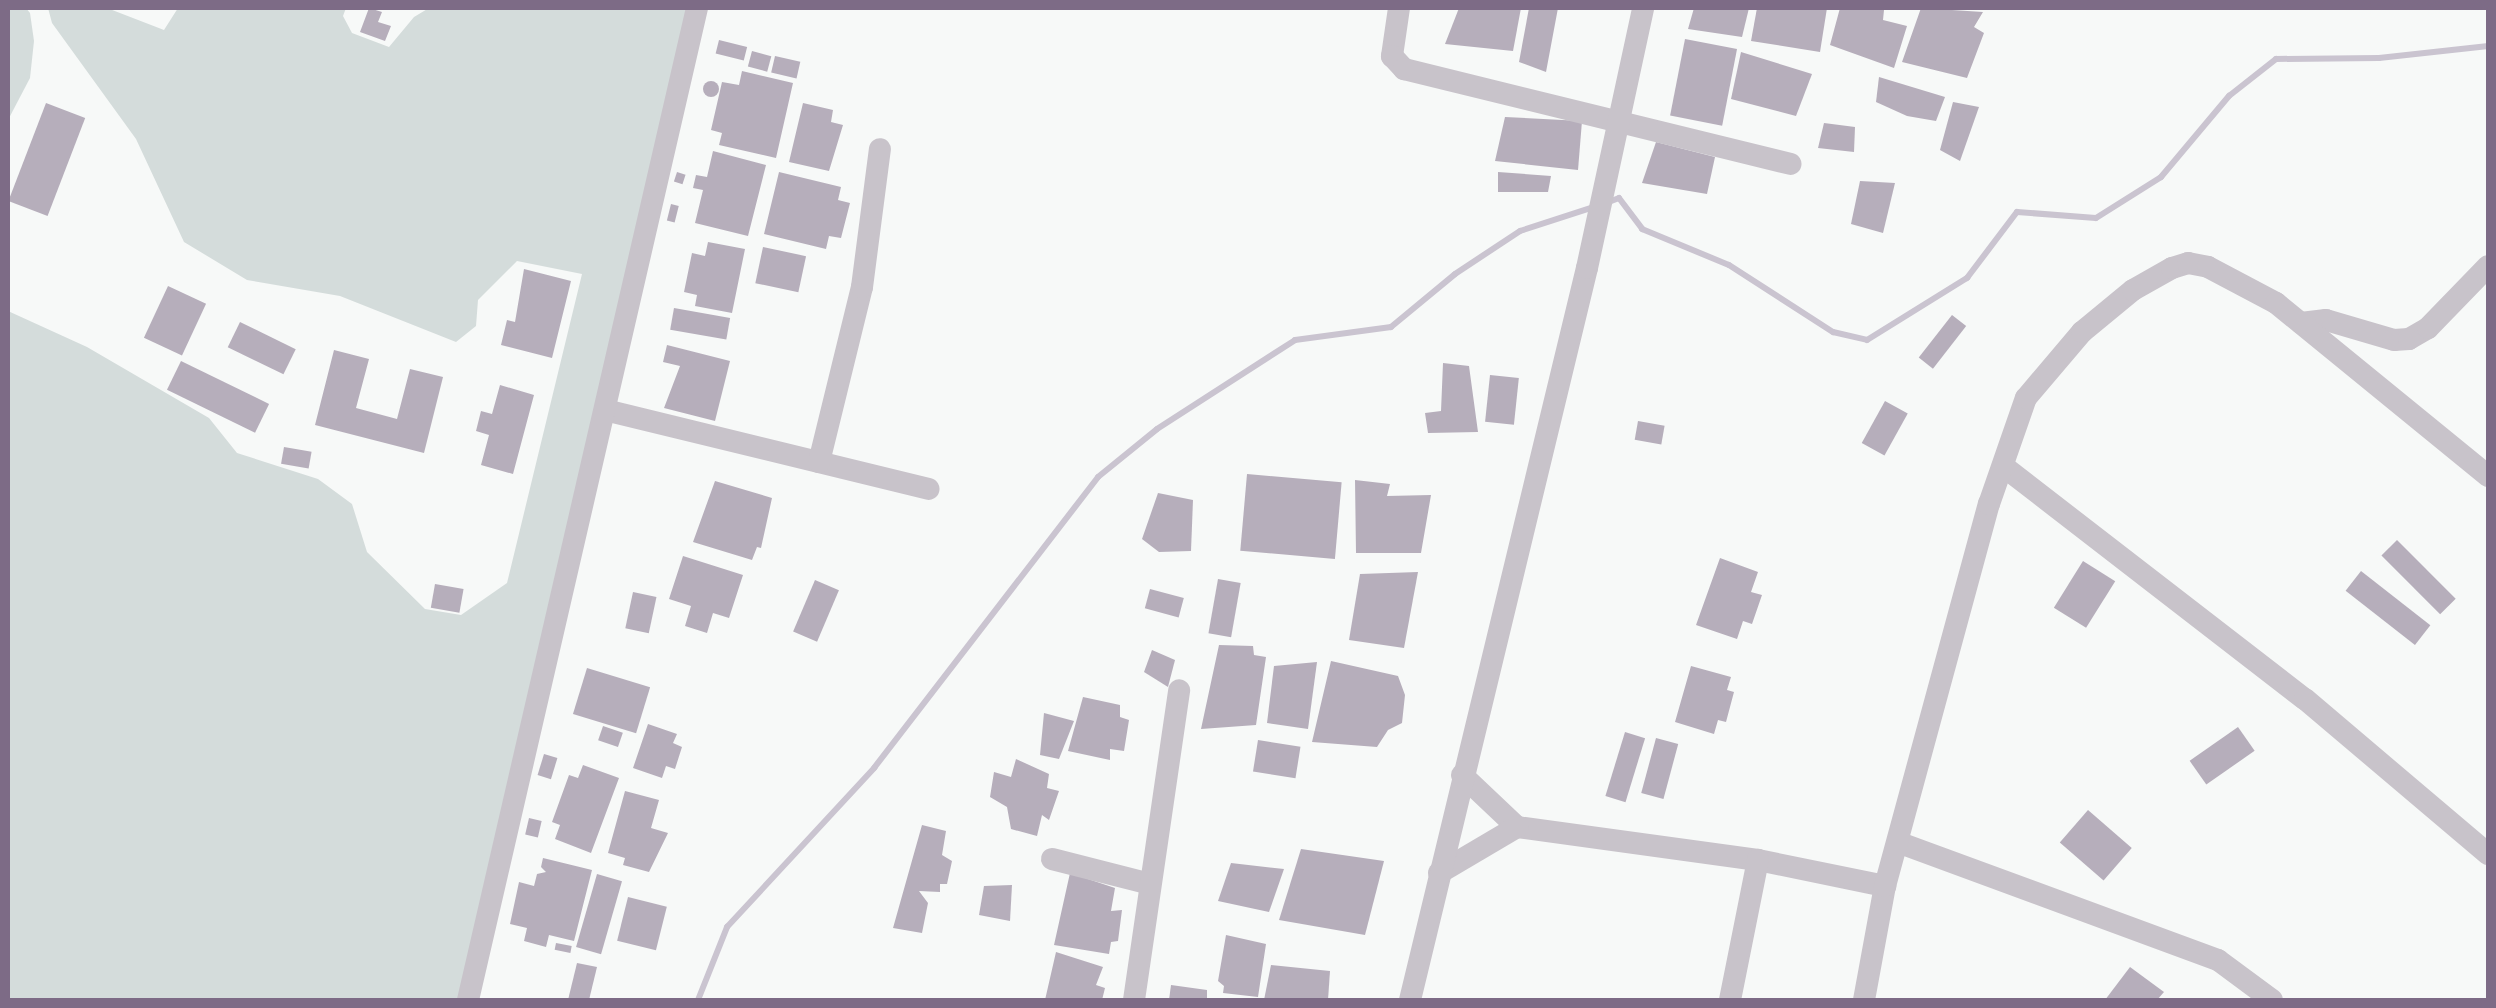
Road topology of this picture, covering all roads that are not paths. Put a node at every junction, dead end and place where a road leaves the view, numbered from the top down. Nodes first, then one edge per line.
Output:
1 (697, 8) edge
2 (1399, 8) edge
3 (1643, 8) edge
4 (1617, 123) junction
5 (880, 149) dead end
6 (1791, 164) dead end
7 (2488, 266) edge
8 (2301, 324) junction
9 (606, 410) junction
10 (819, 462) junction
11 (2002, 466) junction
12 (2488, 476) edge
13 (928, 490) dead end
14 (1179, 690) dead end
15 (1462, 774) junction
16 (1517, 827) junction
17 (1900, 843) junction
18 (2488, 854) edge
19 (1052, 859) dead end
20 (1758, 860) junction
21 (1440, 872) junction
22 (1150, 884) junction
23 (1885, 886) junction
24 (468, 1000) edge
25 (1134, 1000) edge
26 (1410, 1000) edge
27 (1730, 1000) edge
28 (1864, 1000) edge
29 (2272, 1000) edge

1 - 9 street
2 - 4 street
3 - 4 street
4 - 6 street
4 - 15 street
5 - 10 street
7 - 8 street
8 - 11 street
8 - 12 street
9 - 10 street
9 - 24 street
10 - 13 street
11 - 17 street
11 - 18 street
14 - 22 street
15 - 16 street
15 - 21 street
16 - 20 street
16 - 21 street
17 - 23 street
17 - 29 street
19 - 22 street
20 - 23 street
20 - 27 street
21 - 26 street
22 - 25 street
23 - 28 street

